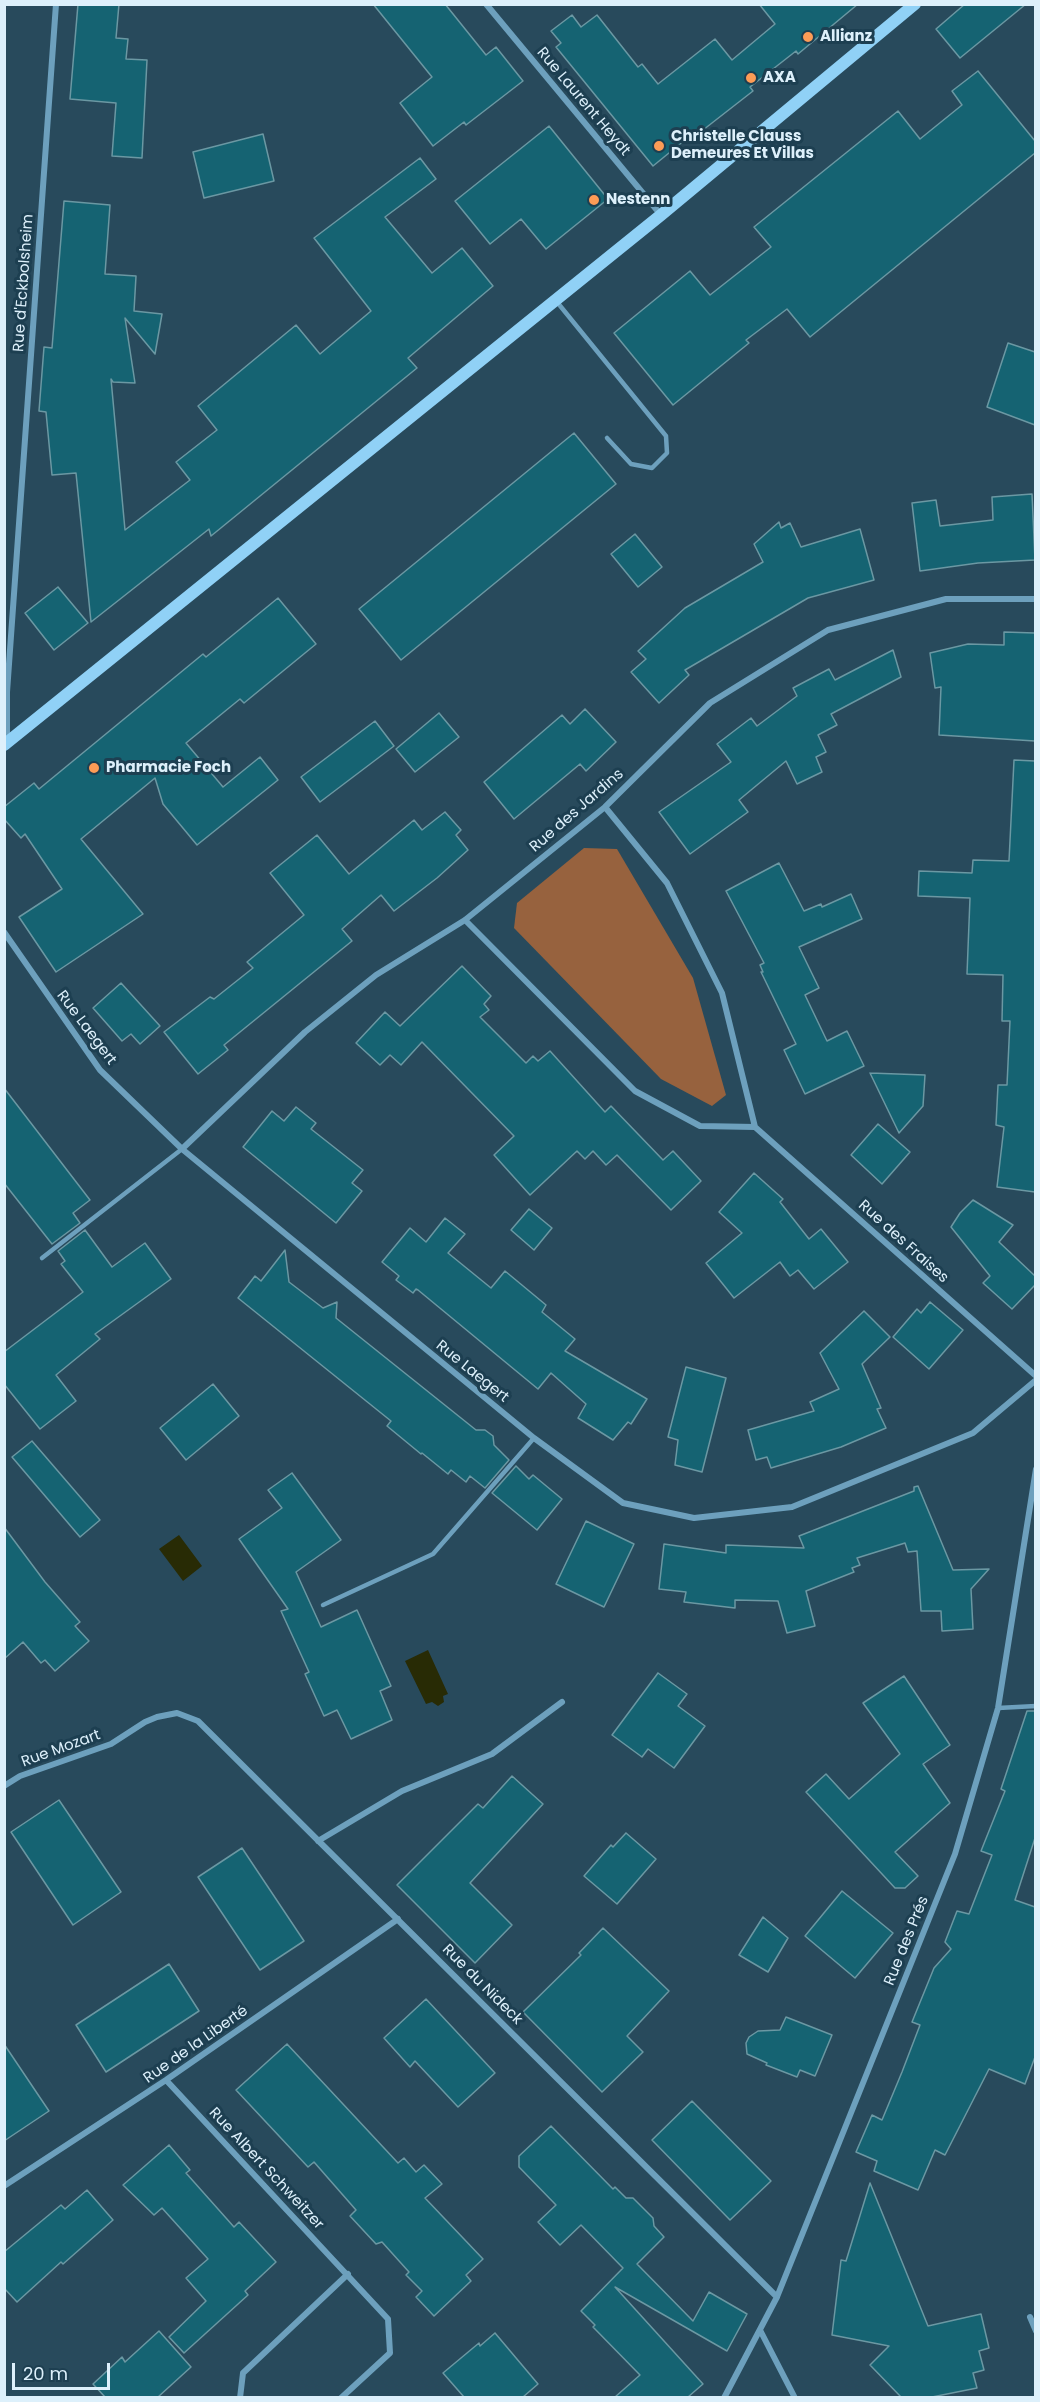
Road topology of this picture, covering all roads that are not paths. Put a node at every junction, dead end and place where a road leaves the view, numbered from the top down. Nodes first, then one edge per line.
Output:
1 (56, 4) edge
2 (486, 4) edge
3 (915, 4) edge
4 (661, 215) junction
5 (555, 300) junction
6 (607, 438) dead end
7 (1035, 599) edge
8 (6, 744) edge
9 (605, 807) junction
10 (465, 920) junction
11 (4, 932) edge
12 (755, 1127) junction
13 (182, 1149) junction
14 (42, 1258) dead end
15 (1035, 1378) edge
16 (534, 1438) junction
17 (1035, 1469) edge
18 (323, 1605) dead end
19 (562, 1702) dead end
20 (1035, 1706) edge
21 (998, 1708) junction
22 (157, 1717) joint
23 (4, 1786) edge
24 (318, 1841) junction
25 (398, 1919) junction
26 (166, 2080) junction
27 (4, 2186) edge
28 (348, 2274) junction
29 (777, 2297) junction
30 (1030, 2317) dead end
31 (760, 2330) junction
32 (1035, 2331) edge
33 (240, 2397) edge
34 (341, 2397) edge
35 (724, 2397) edge
36 (795, 2397) edge

1 - 8 street, Rue d'Eckbolsheim
2 - 4 street, Rue Laurent Heydt
3 - 4 main road
4 - 5 main road
5 - 6 lane
5 - 8 main road
7 - 9 street, Rue des Jardins
9 - 10 street, Rue des Jardins
9 - 12 street
10 - 12 street
10 - 13 street, Rue des Jardins
11 - 13 street, Rue Laegert
12 - 15 street, Rue des Fraises
13 - 14 lane
13 - 16 street, Rue Laegert
15 - 16 street, Rue Laegert
16 - 18 lane
17 - 21 street, Rue des Prés
19 - 24 street
20 - 21 lane
21 - 29 street, Rue des Prés
22 - 23 street, Rue Mozart
22 - 24 street, Rue du Nideck
24 - 25 street, Rue du Nideck
25 - 26 street, Rue de la Liberté
25 - 29 street, Rue du Nideck
26 - 27 street, Rue de la Liberté
26 - 28 street, Rue Albert Schweitzer
28 - 33 street
28 - 34 street, Rue Albert Schweitzer
29 - 31 street, Rue des Prés
30 - 32 street
31 - 35 street, Rue des Prés
31 - 36 street

